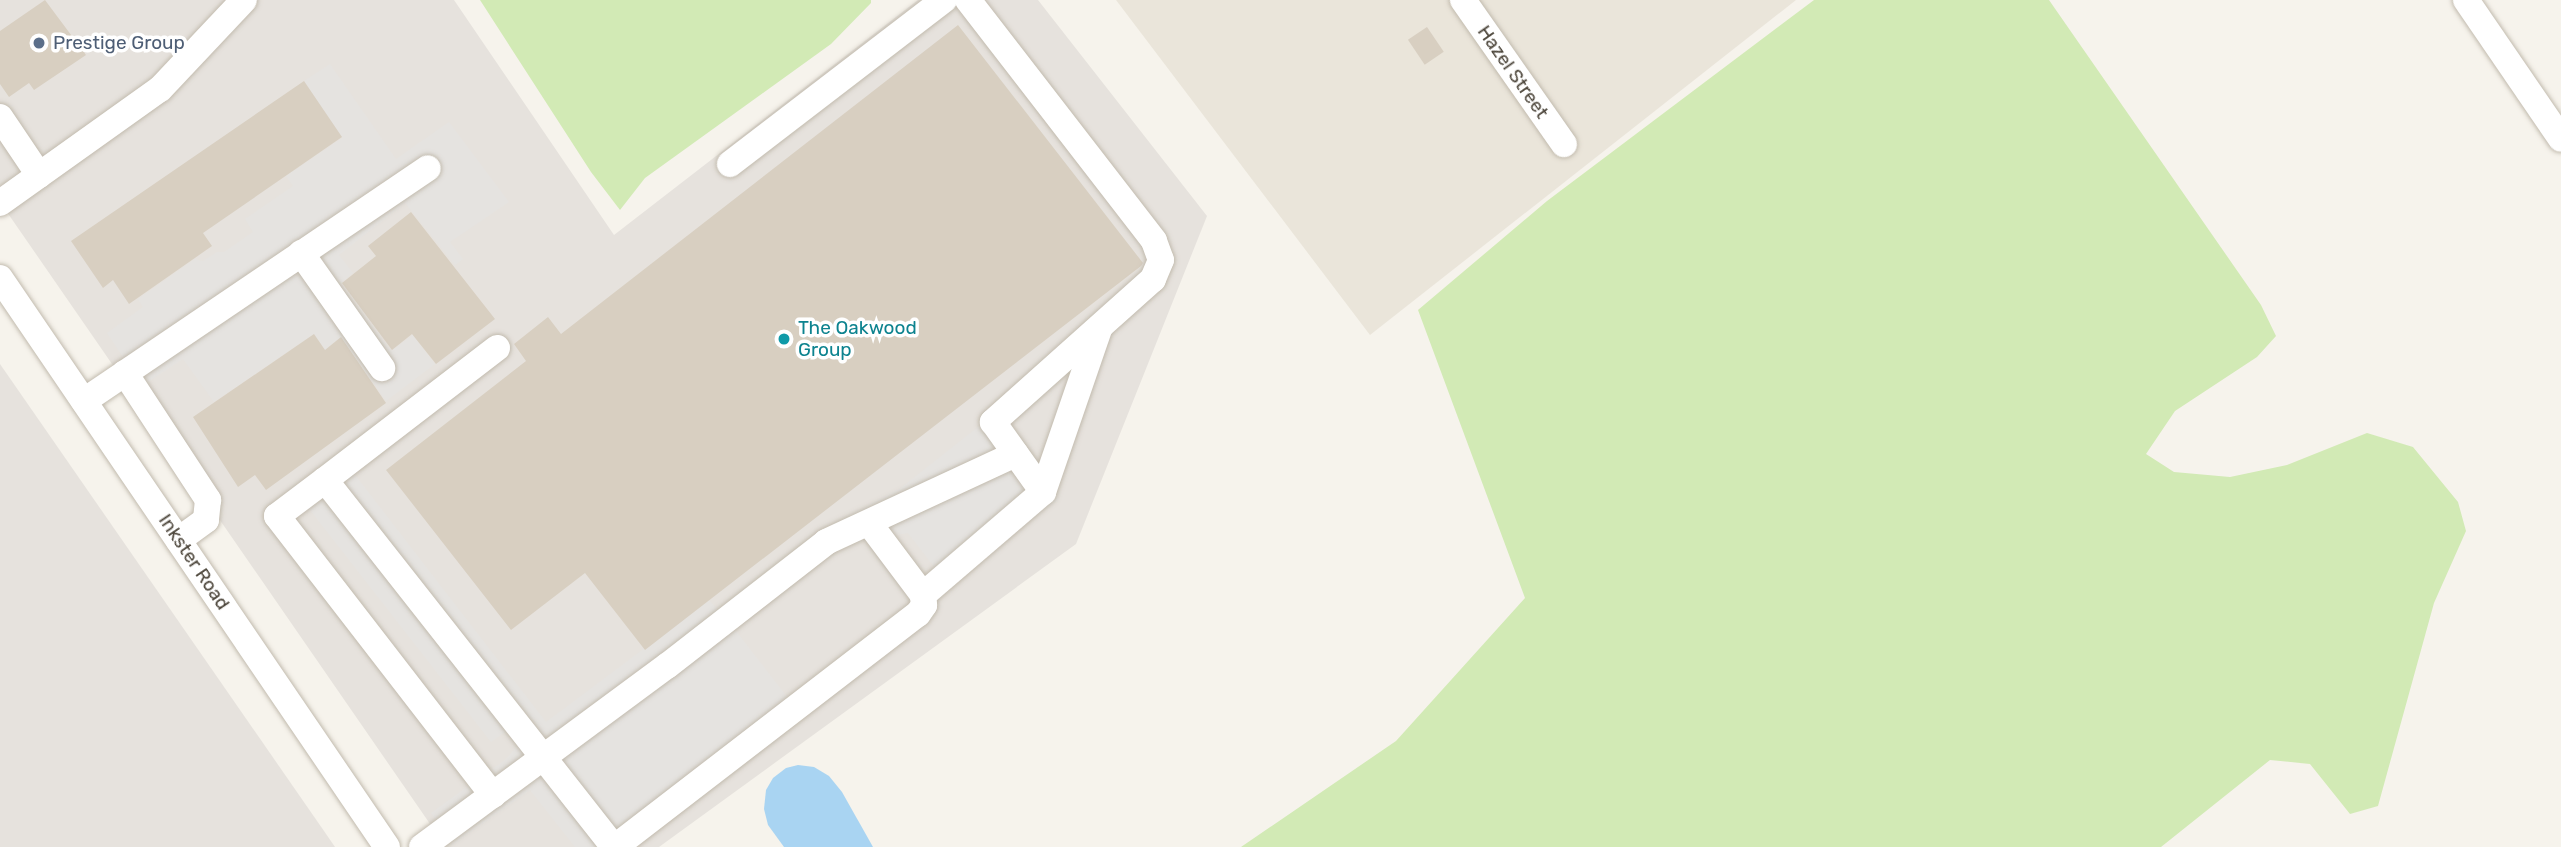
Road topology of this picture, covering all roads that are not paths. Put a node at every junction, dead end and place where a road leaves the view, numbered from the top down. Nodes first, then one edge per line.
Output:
1 (244, 0) edge
2 (944, 0) edge
3 (968, 0) edge
4 (1463, 0) edge
5 (2466, 0) edge
6 (0, 117) edge
7 (2561, 139) edge
8 (1564, 144) dead end
9 (730, 164) dead end
10 (428, 168) dead end
11 (39, 175) junction
12 (0, 203) edge
13 (302, 253) junction
14 (0, 278) edge
15 (1100, 328) junction
16 (497, 348) dead end
17 (382, 368) dead end
18 (125, 373) junction
19 (84, 401) junction
20 (1016, 454) junction
21 (325, 480) junction
22 (1043, 492) junction
23 (869, 523) junction
24 (178, 540) junction
25 (923, 595) junction
26 (544, 757) junction
27 (493, 795) junction
28 (387, 847) edge
29 (422, 847) edge
30 (614, 847) edge

1 - 11 street
2 - 9 street
3 - 15 street
4 - 8 street, Hazel Street
5 - 7 street
6 - 11 street
10 - 13 street
11 - 12 street
13 - 17 street
13 - 18 street
14 - 19 street, Inkster Road
15 - 20 street
15 - 22 street
16 - 21 street
18 - 19 street
18 - 24 street
19 - 24 street, Inkster Road
20 - 22 street
20 - 23 street
21 - 26 street
21 - 27 street
22 - 25 street
23 - 25 street
23 - 26 street
24 - 28 street, Inkster Road
25 - 30 street
26 - 27 street
26 - 30 street
27 - 29 street

